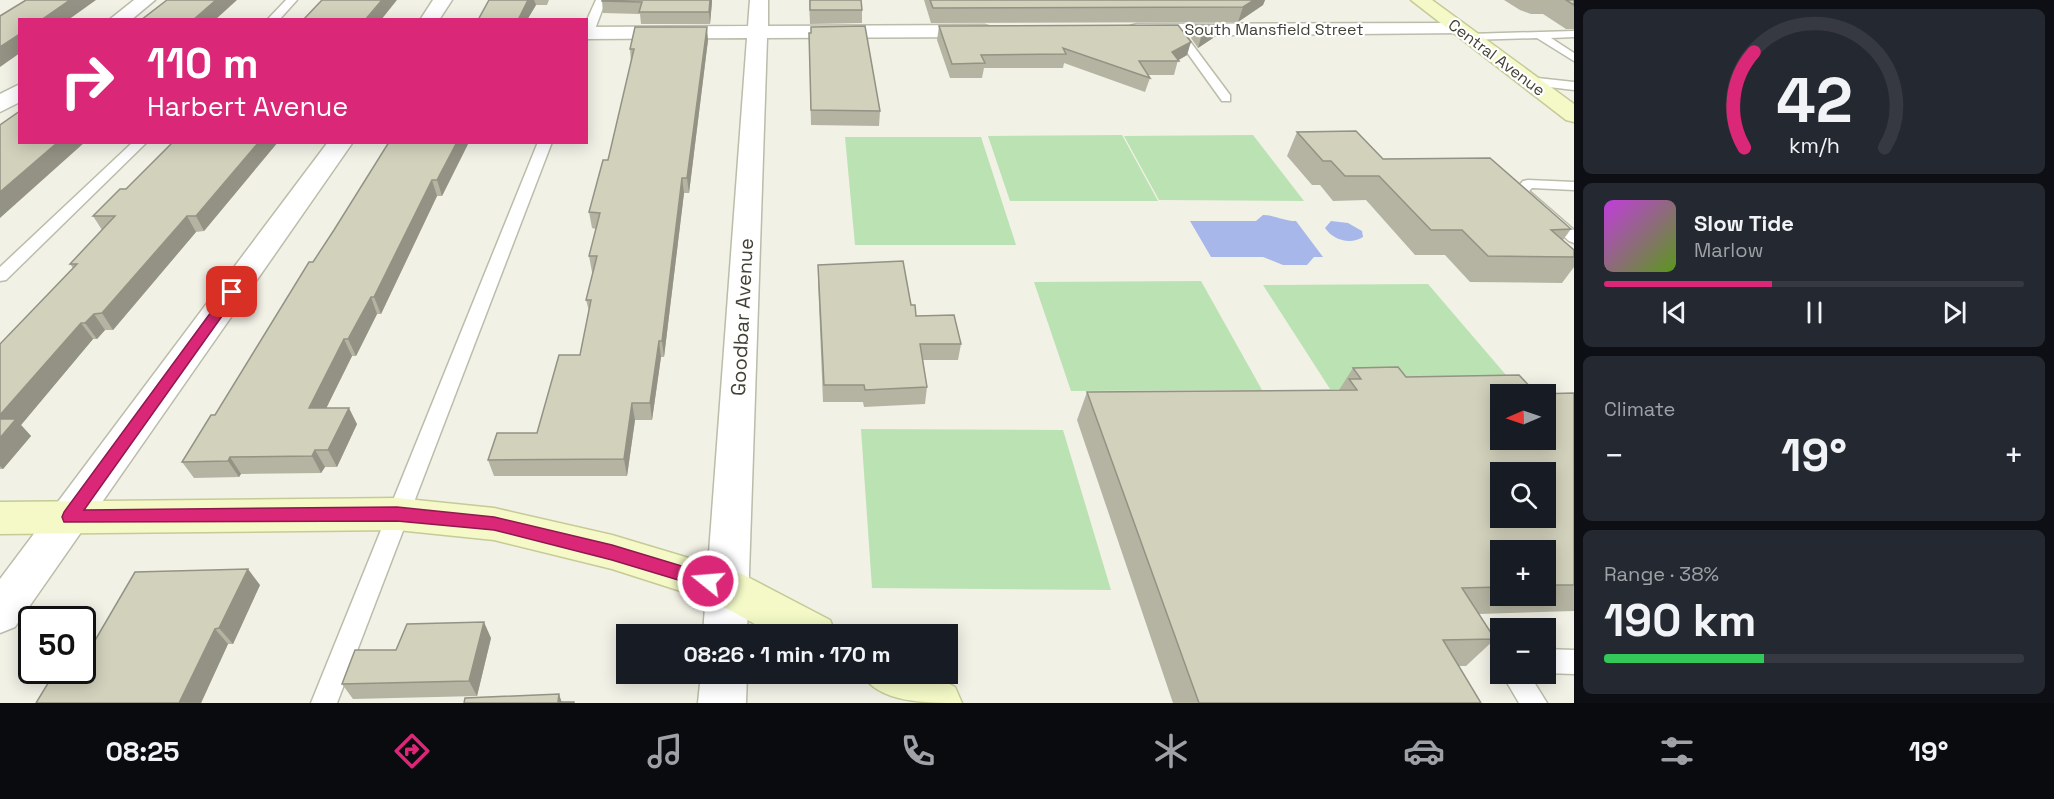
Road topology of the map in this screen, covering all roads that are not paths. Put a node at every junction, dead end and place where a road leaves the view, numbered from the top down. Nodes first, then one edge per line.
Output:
1 (146, 0) edge
2 (292, 0) edge
3 (443, 0) edge
4 (601, 0) edge
5 (759, 0) edge
6 (1423, 1) edge
7 (121, 18) edge
8 (274, 18) edge
9 (430, 18) edge
10 (1116, 30) edge
11 (1176, 30) junction
12 (1008, 31) edge
13 (588, 32) edge
14 (757, 32) junction
15 (1463, 33) junction
16 (588, 34) edge
17 (1538, 34) junction
18 (1574, 34) edge
19 (1574, 58) edge
20 (1528, 81) junction
21 (1574, 86) edge
22 (18, 92) edge
23 (1226, 98) dead end
24 (0, 105) edge
25 (1574, 115) edge
26 (139, 144) edge
27 (339, 144) edge
28 (543, 144) edge
29 (1574, 186) edge
30 (1574, 238) edge
31 (0, 276) edge
32 (397, 514) junction
33 (70, 517) junction
34 (0, 518) edge
35 (727, 587) junction
36 (0, 613) edge
37 (725, 624) edge
38 (795, 624) edge
39 (1556, 662) edge
40 (1574, 662) edge
41 (723, 684) edge
42 (903, 684) edge
43 (1522, 684) edge
44 (324, 703) edge
45 (722, 703) edge
46 (938, 703) edge
47 (1534, 703) edge

1 - 7 street
2 - 8 lane
3 - 9 street
4 - 13 lane
5 - 14 street, Goodbar Avenue
6 - 15 main road, Central Avenue
10 - 11 street, South Mansfield Street
11 - 15 street, South Mansfield Street
11 - 23 lane
12 - 14 street
14 - 16 street
14 - 35 street, Goodbar Avenue
15 - 17 lane
15 - 20 main road, Central Avenue
17 - 18 lane
17 - 19 lane
20 - 21 lane
20 - 25 main road, Central Avenue
22 - 24 street
26 - 31 lane
27 - 33 street
28 - 32 lane
29 - 30 lane
32 - 33 main road
32 - 35 main road
32 - 44 lane
33 - 34 main road
33 - 36 street
35 - 37 street, Goodbar Avenue
35 - 38 main road
39 - 40 lane
41 - 45 street
42 - 46 main road
43 - 47 lane

